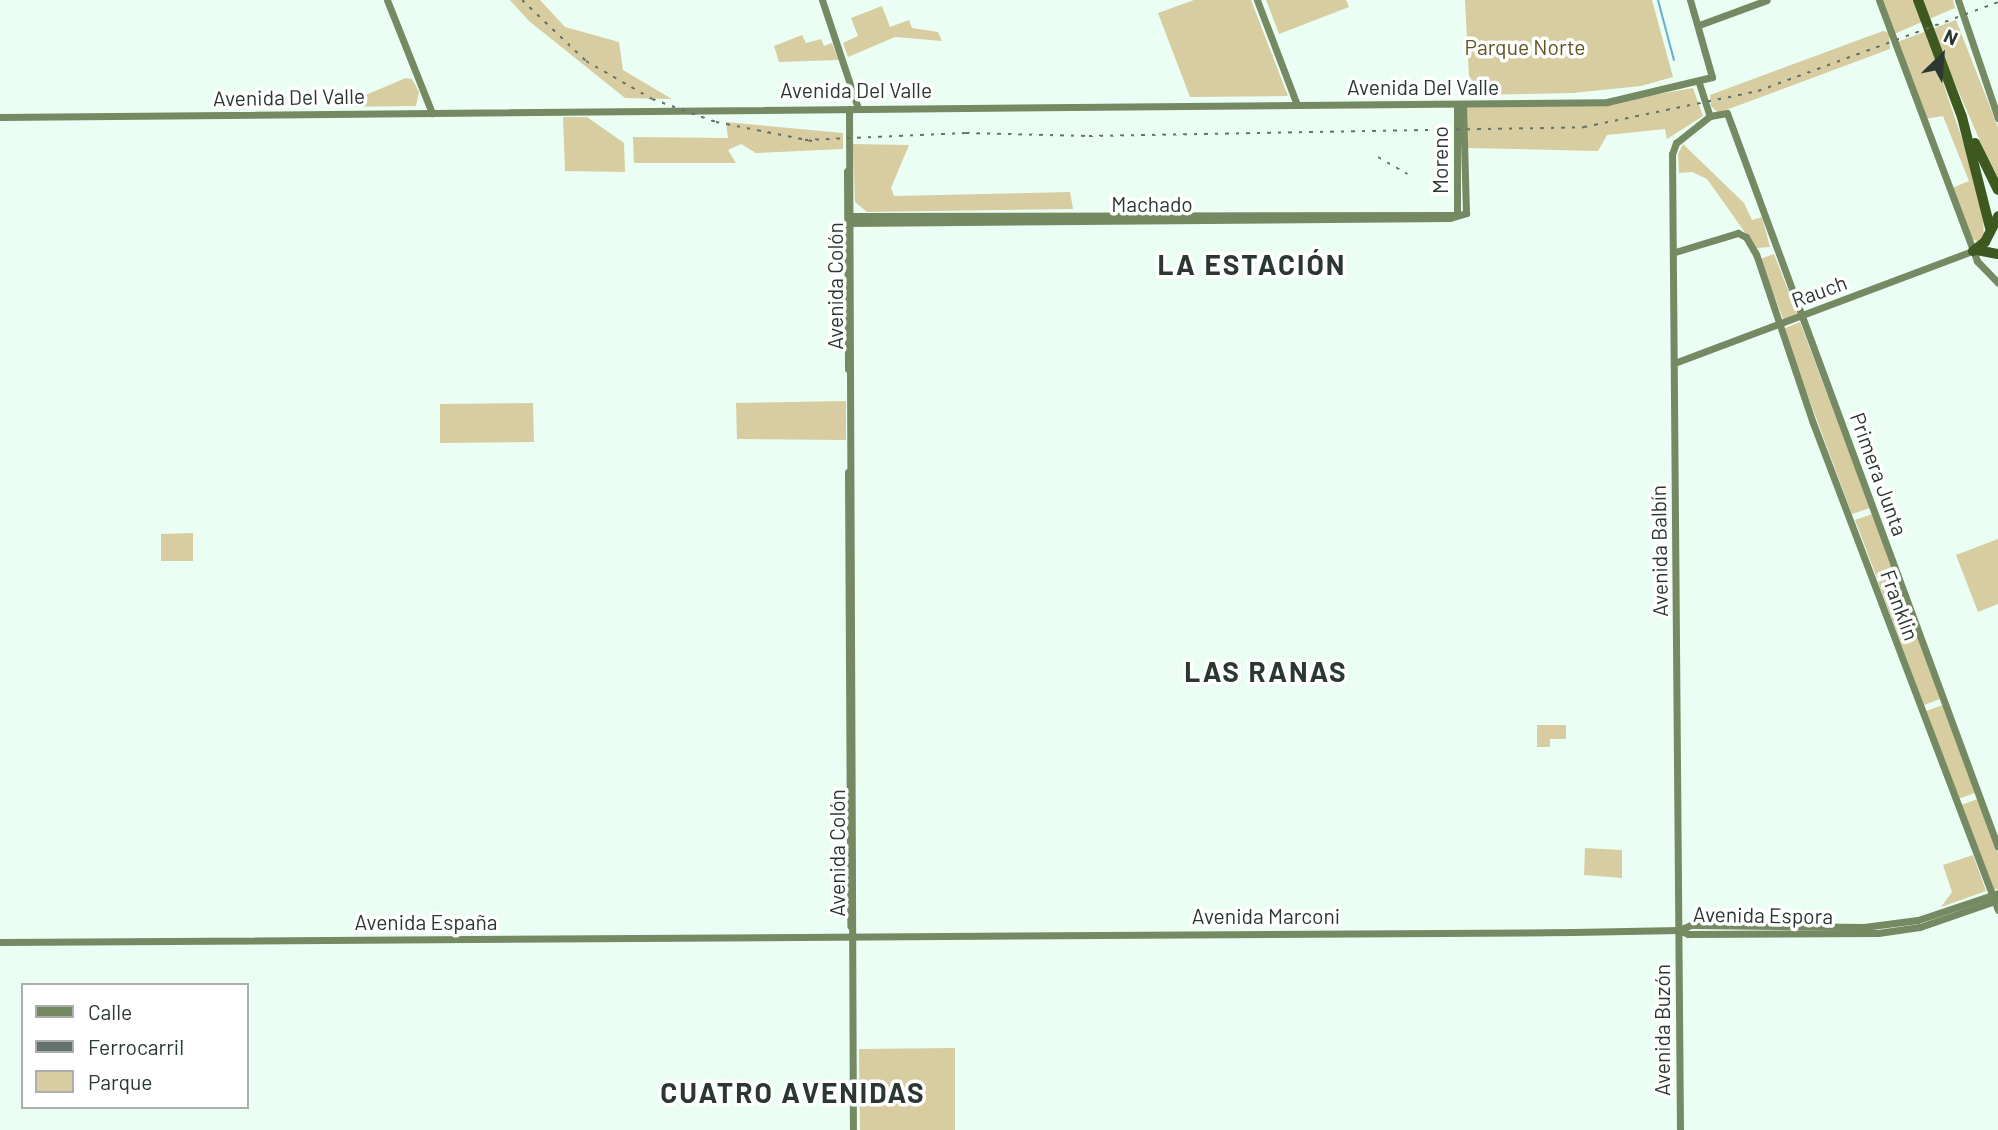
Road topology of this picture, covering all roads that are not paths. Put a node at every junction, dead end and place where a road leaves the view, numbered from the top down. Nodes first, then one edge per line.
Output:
1 (387, 0) edge
2 (822, 0) edge
3 (1257, 0) edge
4 (1690, 0) edge
5 (1767, 0) edge
6 (1879, 0) edge
7 (1918, 0) edge
8 (1958, 0) edge
9 (1699, 25) junction
10 (1699, 83) junction
11 (1297, 105) junction
12 (1460, 105) junction
13 (854, 108) junction
14 (432, 113) junction
15 (1709, 114) junction
16 (0, 117) edge
17 (1962, 117) junction
18 (1998, 118) edge
19 (1998, 190) edge
20 (1462, 214) joint
21 (1998, 216) edge
22 (850, 219) junction
23 (1990, 228) junction
24 (1973, 251) junction
25 (1675, 252) junction
26 (1998, 253) edge
27 (1998, 283) edge
28 (1802, 316) junction
29 (1780, 324) junction
30 (1677, 362) junction
31 (1998, 847) edge
32 (1995, 898) edge
33 (1998, 910) edge
34 (1679, 930) junction
35 (853, 937) junction
36 (0, 942) edge
37 (853, 1130) edge
38 (1680, 1130) edge

1 - 14 main road
2 - 13 main road, Avenida Colón
3 - 11 main road
4 - 9 main road
5 - 9 main road
6 - 24 main road
7 - 17 highway
8 - 18 main road
9 - 10 main road, Avenida Del Valle
10 - 12 main road, Avenida Del Valle
10 - 15 main road
11 - 12 main road, Avenida Del Valle
11 - 13 main road, Avenida Del Valle
12 - 20 main road, Moreno
13 - 14 main road, Avenida Del Valle
13 - 22 main road, Avenida Colón
14 - 16 main road, Avenida Del Valle
15 - 25 main road, Avenida Balbín
15 - 28 main road, Primera Junta
17 - 19 highway
17 - 23 highway
20 - 22 main road, Machado
21 - 23 highway
22 - 35 main road, Avenida Colón
23 - 24 highway
23 - 26 highway
24 - 26 highway
24 - 27 main road
24 - 28 main road, Rauch
25 - 29 main road, Franklin
25 - 30 main road, Avenida Balbín
28 - 29 main road, Rauch
28 - 31 main road, Primera Junta
29 - 30 main road, Rauch
29 - 32 main road, Franklin
30 - 34 main road, Avenida Balbín
32 - 33 main road, Franklin
32 - 34 main road, Avenida Espora
34 - 35 main road, Avenida Marconi
34 - 38 main road, Avenida Buzón
35 - 36 main road, Avenida España
35 - 37 main road, Avenida Colón

